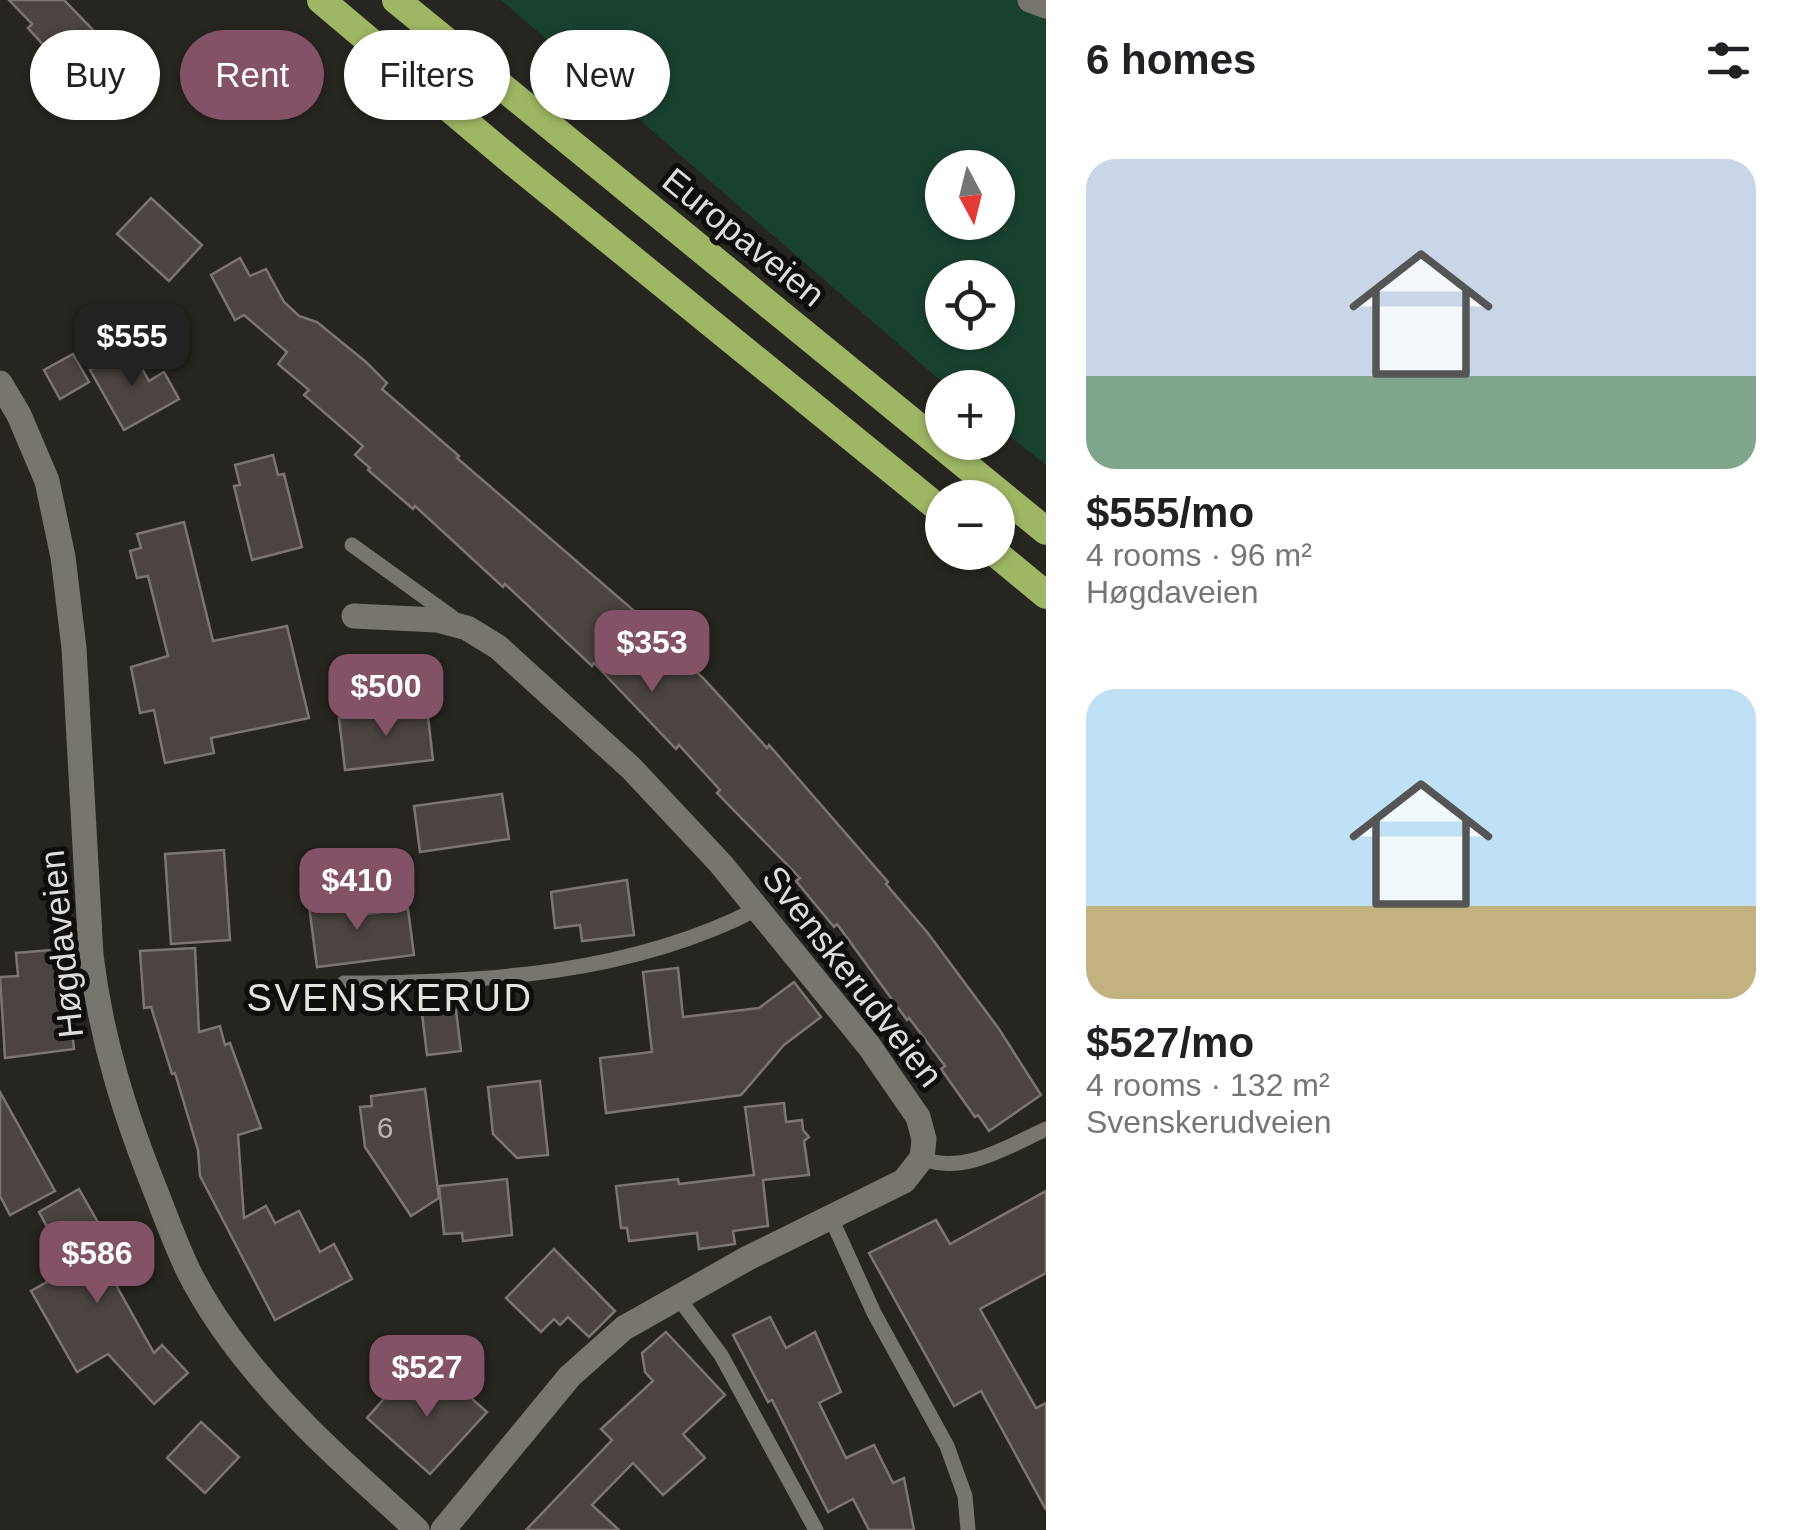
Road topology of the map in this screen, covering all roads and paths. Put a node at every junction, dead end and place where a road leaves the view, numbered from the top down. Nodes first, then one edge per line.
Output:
1 (321, 0) edge
2 (396, 0) edge
3 (1030, 0) edge
4 (1046, 6) edge
5 (0, 383) edge
6 (925, 497) edge
7 (1046, 531) edge
8 (352, 545) dead end
9 (1015, 569) edge
10 (1046, 595) edge
11 (354, 616) dead end
12 (467, 628) junction
13 (758, 909) junction
14 (344, 983) dead end
15 (1046, 1129) edge
16 (922, 1158) junction
17 (831, 1218) junction
18 (676, 1296) junction
19 (416, 1530) edge
20 (444, 1530) edge
21 (816, 1530) edge
22 (968, 1530) edge

1 - 6 highway
2 - 7 highway, Europaveien
3 - 4 street
5 - 19 street, Høgdaveien
8 - 12 lane
9 - 10 highway
11 - 12 street, Svenskerudveien
12 - 13 street, Svenskerudveien
13 - 14 lane
13 - 16 street, Svenskerudveien
15 - 16 lane
16 - 17 street
17 - 18 street
17 - 22 lane
18 - 20 street
18 - 21 lane

